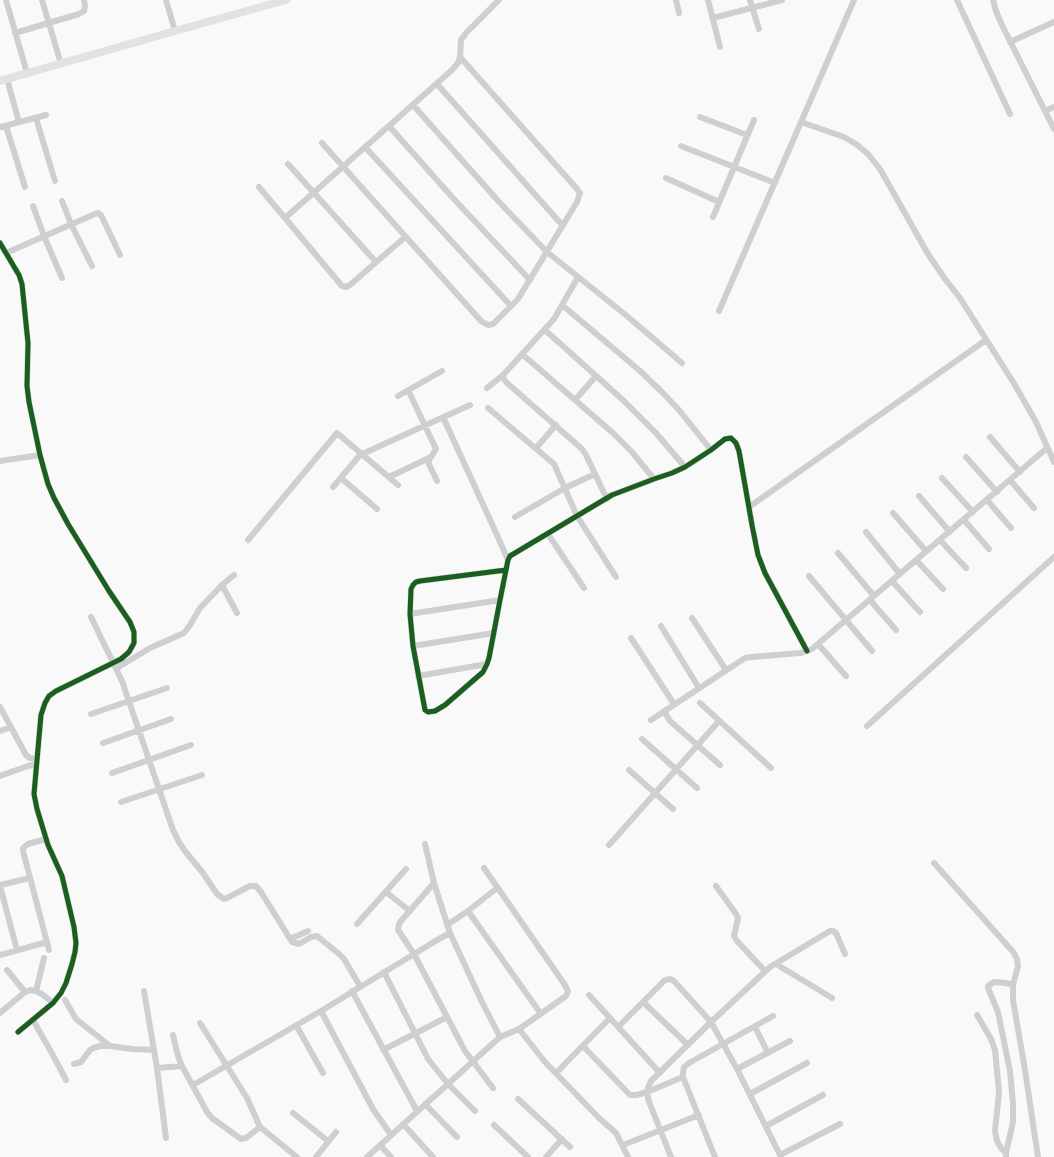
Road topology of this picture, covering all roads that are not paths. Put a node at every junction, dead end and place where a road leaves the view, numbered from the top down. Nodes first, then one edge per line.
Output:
1 (6, 0) edge
2 (42, 0) edge
3 (84, 0) edge
4 (166, 0) edge
5 (286, 0) edge
6 (498, 0) edge
7 (676, 0) edge
8 (708, 0) edge
9 (750, 0) edge
10 (782, 0) edge
11 (854, 0) edge
12 (957, 0) edge
13 (992, 0) edge
14 (753, 9) junction
15 (679, 13) dead end
16 (713, 18) junction
17 (49, 22) junction
18 (1054, 22) edge
19 (174, 27) junction
20 (759, 29) dead end
21 (15, 33) junction
22 (1010, 42) junction
23 (720, 46) dead end
24 (460, 57) junction
25 (61, 64) junction
26 (27, 73) junction
27 (3, 80) edge
28 (437, 84) junction
29 (413, 104) junction
30 (1054, 107) edge
31 (1045, 111) junction
32 (1010, 114) dead end
33 (46, 115) dead end
34 (700, 117) dead end
35 (36, 118) junction
36 (754, 120) dead end
37 (19, 122) junction
38 (801, 122) junction
39 (3, 126) edge
40 (389, 126) junction
41 (1054, 129) edge
42 (748, 135) junction
43 (322, 143) dead end
44 (681, 146) dead end
45 (365, 147) junction
46 (288, 164) dead end
47 (343, 167) junction
48 (734, 167) junction
49 (666, 178) dead end
50 (55, 181) dead end
51 (774, 183) junction
52 (25, 187) dead end
53 (259, 187) dead end
54 (314, 192) junction
55 (62, 201) dead end
56 (719, 202) junction
57 (33, 206) dead end
58 (712, 217) dead end
59 (285, 218) junction
60 (71, 224) junction
61 (563, 226) junction
62 (44, 236) junction
63 (405, 237) junction
64 (0, 243) edge
65 (547, 252) junction
66 (6, 253) junction
67 (120, 255) dead end
68 (376, 262) junction
69 (92, 266) dead end
70 (578, 277) junction
71 (62, 278) dead end
72 (530, 280) junction
73 (562, 305) junction
74 (511, 306) junction
75 (719, 311) dead end
76 (545, 330) junction
77 (986, 340) junction
78 (522, 354) junction
79 (682, 363) dead end
80 (442, 371) dead end
81 (503, 375) junction
82 (596, 376) junction
83 (487, 388) dead end
84 (408, 390) junction
85 (398, 396) dead end
86 (575, 400) junction
87 (470, 405) dead end
88 (488, 408) dead end
89 (442, 417) junction
90 (424, 425) junction
91 (556, 425) junction
92 (990, 437) dead end
93 (536, 448) junction
94 (1047, 448) junction
95 (711, 450) junction
96 (362, 454) junction
97 (40, 455) junction
98 (431, 457) junction
99 (966, 457) dead end
100 (0, 461) edge
101 (1054, 462) edge
102 (685, 467) junction
103 (1020, 472) junction
104 (595, 474) junction
105 (389, 477) junction
106 (341, 478) junction
107 (942, 478) dead end
108 (654, 479) junction
109 (1010, 480) junction
110 (437, 481) dead end
111 (398, 485) dead end
112 (333, 487) dead end
113 (565, 488) junction
114 (996, 492) junction
115 (919, 496) dead end
116 (607, 499) junction
117 (987, 500) junction
118 (749, 507) junction
119 (1034, 508) dead end
120 (377, 509) dead end
121 (973, 512) junction
122 (893, 514) dead end
123 (578, 516) junction
124 (515, 517) dead end
125 (964, 520) junction
126 (1011, 528) dead end
127 (866, 532) dead end
128 (950, 532) junction
129 (548, 534) junction
130 (248, 540) dead end
131 (940, 540) junction
132 (989, 549) dead end
133 (926, 551) junction
134 (838, 553) dead end
135 (1054, 557) edge
136 (508, 560) junction
137 (916, 560) junction
138 (966, 568) dead end
139 (506, 570) junction
140 (900, 574) junction
141 (234, 576) dead end
142 (809, 576) dead end
143 (616, 577) dead end
144 (892, 581) junction
145 (222, 585) junction
146 (584, 588) dead end
147 (943, 589) dead end
148 (872, 598) junction
149 (500, 600) junction
150 (920, 612) dead end
151 (237, 613) dead end
152 (410, 614) junction
153 (91, 617) dead end
154 (692, 618) dead end
155 (846, 620) junction
156 (661, 626) dead end
157 (896, 630) dead end
158 (494, 633) junction
159 (631, 638) dead end
160 (818, 644) junction
161 (414, 646) junction
162 (807, 651) junction
163 (872, 651) dead end
164 (487, 664) junction
165 (115, 665) junction
166 (726, 670) junction
167 (418, 676) junction
168 (846, 676) dead end
169 (167, 688) dead end
170 (699, 688) junction
171 (129, 702) junction
172 (700, 703) dead end
173 (674, 704) junction
174 (0, 707) edge
175 (664, 711) junction
176 (91, 714) dead end
177 (171, 719) dead end
178 (651, 720) dead end
179 (719, 721) junction
180 (867, 726) dead end
181 (11, 727) junction
182 (139, 730) junction
183 (0, 731) edge
184 (642, 739) dead end
185 (103, 743) dead end
186 (191, 745) dead end
187 (698, 745) junction
188 (149, 760) junction
189 (37, 762) junction
190 (720, 765) dead end
191 (772, 768) dead end
192 (629, 770) dead end
193 (676, 770) junction
194 (112, 773) dead end
195 (202, 775) dead end
196 (0, 776) edge
197 (696, 788) dead end
198 (159, 790) junction
199 (655, 793) junction
200 (121, 802) dead end
201 (673, 809) dead end
202 (46, 839) junction
203 (425, 844) dead end
204 (609, 846) dead end
205 (934, 863) dead end
206 (484, 868) dead end
207 (406, 869) dead end
208 (30, 878) junction
209 (434, 883) junction
210 (0, 886) edge
211 (716, 886) dead end
212 (498, 888) junction
213 (386, 892) junction
214 (410, 911) junction
215 (468, 911) junction
216 (357, 924) dead end
217 (447, 925) junction
218 (308, 930) dead end
219 (450, 933) junction
220 (290, 939) junction
221 (47, 942) junction
222 (17, 950) junction
223 (49, 950) dead end
224 (414, 954) junction
225 (845, 954) dead end
226 (0, 955) edge
227 (44, 958) dead end
228 (776, 964) junction
229 (7, 970) dead end
230 (765, 971) junction
231 (384, 972) junction
232 (1013, 985) junction
233 (360, 986) junction
234 (36, 991) junction
235 (144, 991) dead end
236 (352, 991) junction
237 (25, 992) junction
238 (589, 995) dead end
239 (832, 998) dead end
240 (66, 1000) dead end
241 (643, 1002) junction
242 (53, 1003) junction
243 (321, 1011) junction
244 (1, 1012) edge
245 (541, 1014) junction
246 (978, 1015) dead end
247 (773, 1016) dead end
248 (447, 1017) junction
249 (610, 1018) junction
250 (33, 1020) junction
251 (711, 1022) junction
252 (200, 1023) dead end
253 (296, 1025) junction
254 (618, 1027) junction
255 (755, 1027) junction
256 (519, 1029) junction
257 (18, 1032) dead end
258 (415, 1034) junction
259 (173, 1035) dead end
260 (500, 1037) junction
261 (790, 1041) dead end
262 (724, 1044) junction
263 (688, 1045) junction
264 (110, 1046) junction
265 (583, 1046) junction
266 (154, 1050) junction
267 (383, 1050) junction
268 (768, 1053) junction
269 (472, 1062) junction
270 (74, 1064) dead end
271 (807, 1064) dead end
272 (227, 1065) junction
273 (182, 1066) junction
274 (157, 1068) junction
275 (737, 1069) junction
276 (323, 1073) dead end
277 (556, 1073) junction
278 (660, 1073) junction
279 (683, 1077) junction
280 (66, 1080) dead end
281 (448, 1084) junction
282 (193, 1085) junction
283 (493, 1088) dead end
284 (647, 1092) junction
285 (750, 1094) junction
286 (823, 1095) dead end
287 (518, 1099) dead end
288 (425, 1104) junction
289 (417, 1111) junction
290 (475, 1111) dead end
291 (293, 1113) dead end
292 (698, 1115) junction
293 (403, 1124) junction
294 (840, 1124) dead end
295 (494, 1126) dead end
296 (766, 1126) junction
297 (260, 1127) junction
298 (661, 1131) junction
299 (336, 1132) dead end
300 (391, 1135) junction
301 (457, 1137) dead end
302 (166, 1138) dead end
303 (562, 1140) junction
304 (328, 1141) junction
305 (380, 1145) junction
306 (623, 1145) junction
307 (570, 1147) dead end
308 (1006, 1155) edge
309 (781, 1156) edge
310 (297, 1157) edge
311 (316, 1157) edge
312 (367, 1157) edge
313 (391, 1157) edge
314 (433, 1157) edge
315 (528, 1157) edge
316 (546, 1157) edge
317 (628, 1157) edge
318 (671, 1157) edge
319 (715, 1157) edge
320 (1038, 1157) edge

1 - 21 street
2 - 17 street
3 - 17 street
4 - 19 street
5 - 19 street
6 - 24 street
7 - 15 street
8 - 16 street
9 - 14 street
10 - 14 street
11 - 38 street
12 - 32 street
13 - 22 street
14 - 16 street
14 - 20 street
16 - 23 street
17 - 21 street
17 - 25 street
18 - 22 street
19 - 25 street
21 - 26 street
22 - 31 street
24 - 28 street
24 - 61 street
25 - 26 street
26 - 27 street
27 - 37 street
28 - 29 street
28 - 61 street
29 - 40 street
29 - 65 street
30 - 31 street
31 - 41 street
33 - 35 street
34 - 42 street
35 - 37 street
35 - 50 street
36 - 42 street
37 - 39 street
38 - 51 street
38 - 77 street
39 - 52 street
40 - 45 street
40 - 72 street
42 - 48 street
43 - 47 street
44 - 48 street
45 - 47 street
45 - 74 street
46 - 54 street
47 - 54 street
47 - 63 street
48 - 51 street
48 - 56 street
49 - 56 street
51 - 75 street
53 - 59 street
54 - 59 street
54 - 68 street
55 - 60 street
56 - 58 street
57 - 62 street
59 - 68 street
60 - 62 street
60 - 67 street
60 - 69 street
61 - 65 street
62 - 66 street
62 - 71 street
63 - 68 street
63 - 74 street
64 - 66 street
65 - 70 street
65 - 72 street
66 - 97 street
70 - 73 street
70 - 79 street
72 - 74 street
73 - 76 street
73 - 95 street
76 - 78 street
76 - 82 street
77 - 94 street
77 - 118 street
78 - 81 street
78 - 86 street
80 - 84 street
81 - 83 street
81 - 91 street
82 - 86 street
82 - 102 street
84 - 85 street
84 - 90 street
86 - 108 street
87 - 89 street
88 - 93 street
89 - 90 street
89 - 136 street
90 - 96 street
90 - 98 street
91 - 93 street
91 - 104 street
92 - 103 street
93 - 113 street
94 - 101 street
94 - 103 street
95 - 102 street
95 - 118 street
96 - 105 street
96 - 106 street
96 - 130 street
97 - 100 street
97 - 165 street
98 - 105 street
98 - 110 street
99 - 114 street
102 - 108 street
103 - 109 street
104 - 113 street
104 - 116 street
105 - 111 street
106 - 112 street
106 - 120 street
107 - 121 street
108 - 116 street
109 - 114 street
109 - 119 street
113 - 123 street
113 - 124 street
114 - 117 street
115 - 128 street
116 - 123 street
117 - 121 street
117 - 126 street
118 - 162 street
121 - 125 street
122 - 133 street
123 - 129 street
123 - 143 street
125 - 128 street
125 - 132 street
127 - 140 street
128 - 131 street
129 - 136 street
129 - 146 street
131 - 133 street
131 - 138 street
133 - 137 street
134 - 148 street
135 - 180 street
136 - 139 street
137 - 140 street
137 - 147 street
139 - 149 street
139 - 152 street
140 - 144 street
141 - 145 street
142 - 155 street
144 - 148 street
144 - 150 street
145 - 151 street
145 - 165 street
148 - 155 street
148 - 157 street
149 - 152 street
149 - 158 street
152 - 161 street
153 - 165 street
154 - 166 street
155 - 160 street
155 - 163 street
156 - 170 street
158 - 161 street
158 - 164 street
159 - 173 street
160 - 162 street
160 - 168 street
161 - 167 street
162 - 166 street
164 - 167 street
164 - 167 street
165 - 171 street
165 - 189 street
166 - 170 street
169 - 171 street
170 - 173 street
171 - 176 street
171 - 182 street
172 - 179 street
173 - 175 street
174 - 181 street
175 - 178 street
175 - 187 street
177 - 182 street
179 - 187 street
179 - 191 street
181 - 183 street
181 - 189 street
182 - 185 street
182 - 188 street
184 - 193 street
186 - 188 street
187 - 190 street
187 - 193 street
188 - 194 street
188 - 198 street
189 - 196 street
189 - 202 street
192 - 199 street
193 - 197 street
193 - 199 street
195 - 198 street
198 - 200 street
198 - 220 street
199 - 201 street
199 - 204 street
202 - 208 street
202 - 242 street
203 - 209 street
205 - 232 street
206 - 212 street
207 - 213 street
208 - 210 street
208 - 221 street
209 - 214 street
209 - 217 street
210 - 222 street
211 - 230 street
212 - 215 street
212 - 245 street
213 - 214 street
213 - 216 street
214 - 224 street
215 - 217 street
215 - 245 street
217 - 219 street
218 - 220 street
219 - 224 street
219 - 260 street
220 - 233 street
221 - 222 street
221 - 223 street
222 - 226 street
224 - 231 street
224 - 248 street
225 - 228 street
227 - 234 street
228 - 230 street
228 - 239 street
229 - 237 street
230 - 251 street
231 - 233 street
231 - 258 street
232 - 308 street
232 - 320 street
233 - 236 street
234 - 237 street
234 - 242 street
235 - 266 street
236 - 243 street
236 - 267 street
237 - 244 street
238 - 249 street
240 - 264 street
241 - 251 street
241 - 254 street
241 - 263 street
242 - 250 street
243 - 253 street
243 - 300 street
245 - 256 street
246 - 308 street
247 - 255 street
248 - 258 street
248 - 269 street
249 - 254 street
249 - 265 street
250 - 257 street
250 - 280 street
251 - 262 street
251 - 263 street
252 - 272 street
253 - 272 street
253 - 276 street
254 - 278 street
255 - 262 street
255 - 268 street
256 - 260 street
256 - 277 street
258 - 267 street
258 - 281 street
259 - 273 street
260 - 269 street
261 - 268 street
262 - 275 street
262 - 279 street
263 - 278 street
264 - 266 street
264 - 270 street
265 - 277 street
265 - 284 street
266 - 274 street
267 - 289 street
268 - 275 street
269 - 281 street
269 - 283 street
271 - 285 street
272 - 282 street
272 - 297 street
273 - 274 street
273 - 282 street
274 - 302 street
275 - 285 street
277 - 306 street
278 - 284 street
279 - 284 street
279 - 292 street
281 - 288 street
281 - 290 street
282 - 297 street
284 - 298 street
285 - 296 street
286 - 296 street
287 - 303 street
288 - 289 street
288 - 301 street
289 - 293 street
291 - 304 street
292 - 298 street
292 - 319 street
293 - 300 street
293 - 314 street
294 - 309 street
295 - 315 street
296 - 309 street
297 - 310 street
298 - 306 street
298 - 318 street
299 - 304 street
300 - 305 street
303 - 307 street
303 - 316 street
304 - 311 street
305 - 312 street
305 - 313 street
306 - 317 street

